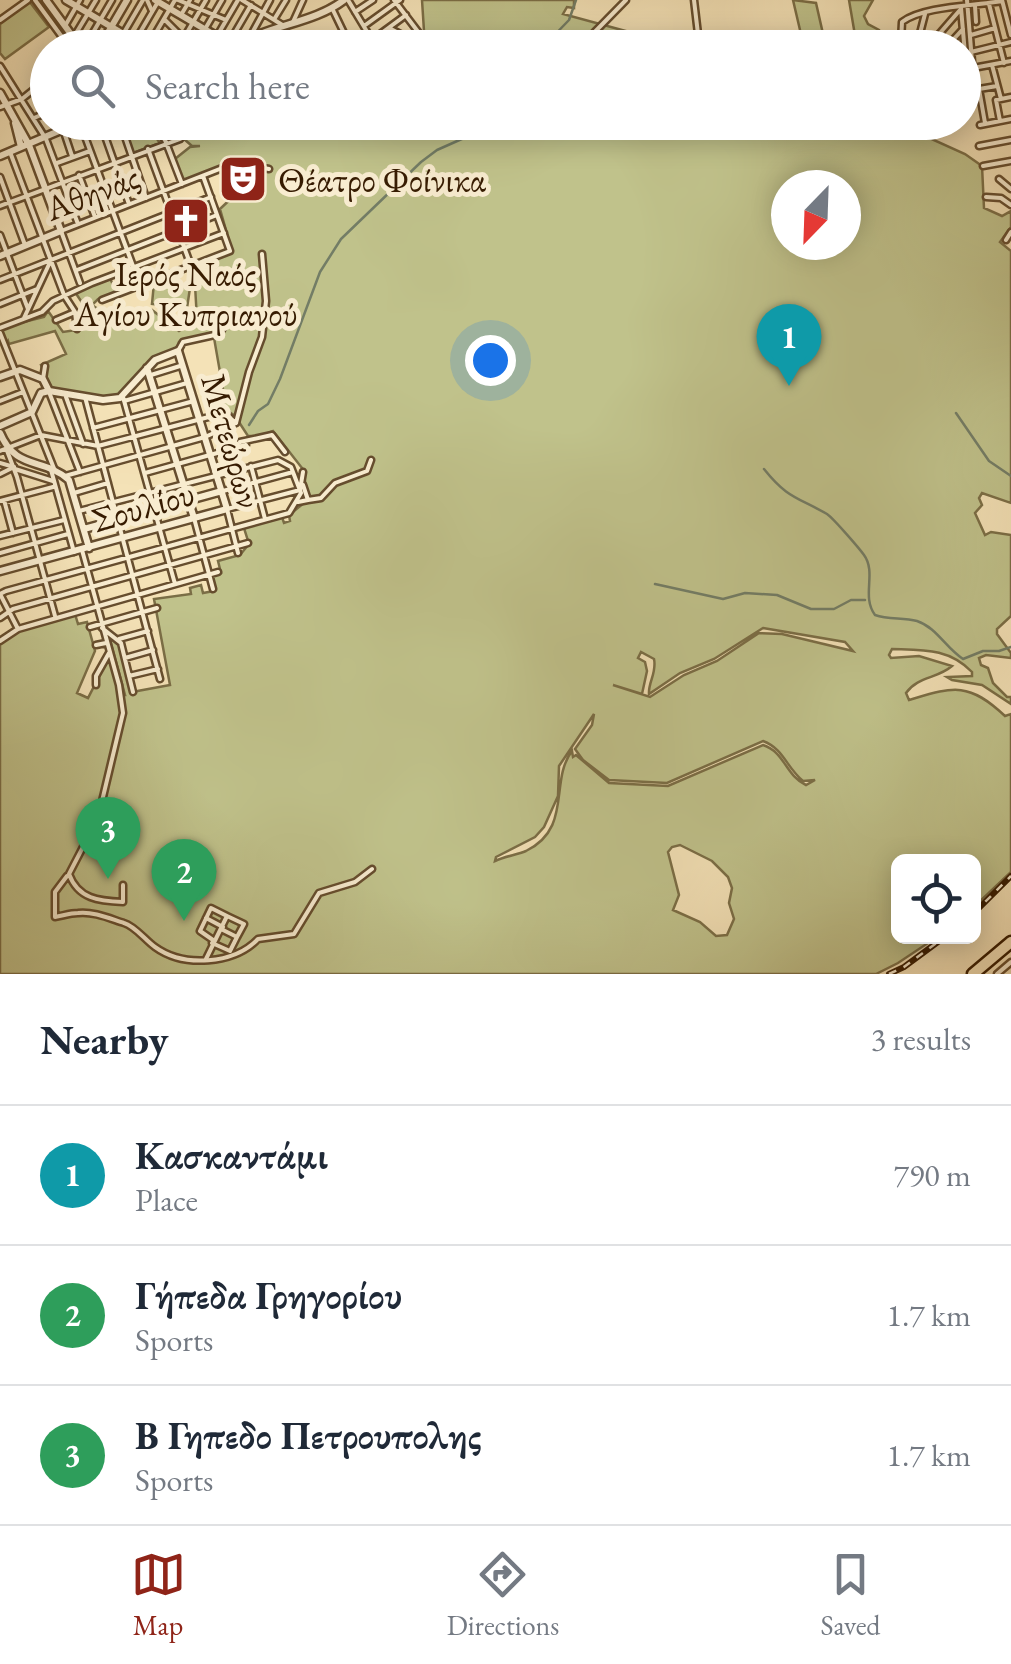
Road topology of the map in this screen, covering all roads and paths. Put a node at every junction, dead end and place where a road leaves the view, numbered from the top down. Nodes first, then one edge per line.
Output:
1 (31, 0) edge
2 (46, 0) edge
3 (66, 0) edge
4 (96, 0) edge
5 (112, 0) edge
6 (127, 0) edge
7 (145, 0) edge
8 (157, 0) edge
9 (176, 0) edge
10 (206, 0) edge
11 (222, 0) edge
12 (240, 0) edge
13 (270, 0) edge
14 (286, 0) edge
15 (303, 0) edge
16 (346, 0) edge
17 (373, 0) edge
18 (626, 0) edge
19 (694, 0) edge
20 (397, 1) edge
21 (1002, 1) edge
22 (189, 2) edge
23 (78, 3) edge
24 (989, 4) junction
25 (250, 5) junction
26 (333, 5) edge
27 (965, 5) edge
28 (975, 6) junction
29 (170, 8) junction
30 (200, 10) junction
31 (152, 11) junction
32 (262, 12) junction
33 (355, 12) junction
34 (88, 13) junction
35 (925, 14) junction
36 (182, 15) junction
37 (213, 15) junction
38 (406, 15) junction
39 (164, 19) junction
40 (274, 19) junction
41 (0, 20) edge
42 (100, 20) junction
43 (226, 20) junction
44 (1007, 20) junction
45 (193, 22) junction
46 (976, 22) dead end
47 (293, 23) junction
48 (995, 25) junction
49 (65, 26) junction
50 (112, 26) junction
51 (284, 26) junction
52 (364, 26) junction
53 (388, 28) junction
54 (205, 29) joint
55 (963, 29) edge
56 (58, 30) edge
57 (66, 30) edge
58 (78, 30) edge
59 (94, 30) edge
60 (110, 30) edge
61 (118, 30) edge
62 (126, 30) edge
63 (141, 30) edge
64 (157, 30) edge
65 (175, 30) edge
66 (188, 30) edge
67 (220, 30) edge
68 (238, 30) edge
69 (253, 30) edge
70 (269, 30) edge
71 (343, 30) edge
72 (366, 30) edge
73 (385, 30) edge
74 (392, 30) edge
75 (418, 30) edge
76 (597, 30) edge
77 (698, 30) edge
78 (904, 30) edge
79 (923, 30) edge
80 (942, 30) edge
81 (969, 30) edge
82 (981, 31) edge
83 (1011, 34) edge
84 (1011, 42) edge
85 (1000, 45) junction
86 (981, 50) edge
87 (1011, 61) edge
88 (1004, 63) junction
89 (992, 65) junction
90 (0, 66) edge
91 (981, 67) edge
92 (8, 78) junction
93 (0, 81) edge
94 (997, 86) junction
95 (981, 88) edge
96 (30, 92) edge
97 (0, 94) edge
98 (1011, 97) edge
99 (22, 98) junction
100 (998, 100) junction
101 (3, 106) edge
102 (30, 111) edge
103 (981, 112) edge
104 (1011, 119) edge
105 (1000, 121) junction
106 (41, 140) edge
107 (47, 140) edge
108 (67, 140) edge
109 (86, 140) edge
110 (106, 140) edge
111 (126, 140) edge
112 (175, 140) edge
113 (1011, 140) edge
114 (166, 142) junction
115 (25, 146) junction
116 (979, 146) dead end
117 (148, 149) junction
118 (90, 151) junction
119 (10, 152) junction
120 (131, 155) junction
121 (0, 156) edge
122 (72, 157) junction
123 (1011, 161) edge
124 (114, 162) junction
125 (56, 164) junction
126 (245, 165) junction
127 (982, 166) dead end
128 (97, 168) junction
129 (269, 169) dead end
130 (79, 175) junction
131 (244, 175) dead end
132 (203, 176) junction
133 (0, 178) edge
134 (62, 182) junction
135 (999, 182) dead end
136 (182, 184) junction
137 (45, 188) junction
138 (1010, 188) edge
139 (164, 191) junction
140 (27, 195) junction
141 (211, 197) junction
142 (986, 197) dead end
143 (146, 198) junction
144 (10, 202) junction
145 (130, 204) junction
146 (1011, 204) edge
147 (0, 206) edge
148 (1006, 210) dead end
149 (112, 211) junction
150 (172, 212) junction
151 (217, 215) junction
152 (95, 218) junction
153 (78, 224) junction
154 (178, 230) junction
155 (60, 231) junction
156 (120, 232) junction
157 (1011, 232) edge
158 (224, 233) junction
159 (0, 234) edge
160 (43, 238) junction
161 (1006, 240) dead end
162 (25, 245) junction
163 (184, 248) junction
164 (127, 250) junction
165 (68, 252) junction
166 (3, 254) edge
167 (262, 254) dead end
168 (51, 260) junction
169 (191, 266) junction
170 (134, 268) junction
171 (75, 271) junction
172 (15, 274) junction
173 (0, 280) edge
174 (80, 283) dead end
175 (140, 285) junction
176 (37, 288) junction
177 (22, 295) junction
178 (64, 296) junction
179 (102, 300) dead end
180 (0, 304) edge
181 (28, 309) junction
182 (75, 312) junction
183 (232, 315) dead end
184 (24, 318) junction
185 (56, 320) dead end
186 (77, 329) dead end
187 (0, 330) edge
188 (7, 350) junction
189 (178, 350) junction
190 (0, 353) edge
191 (184, 365) junction
192 (45, 366) dead end
193 (15, 371) junction
194 (149, 371) junction
195 (0, 377) edge
196 (44, 379) junction
197 (189, 382) junction
198 (49, 390) junction
199 (24, 392) junction
200 (157, 392) junction
201 (65, 394) junction
202 (85, 397) junction
203 (124, 399) junction
204 (0, 401) edge
205 (194, 401) junction
206 (162, 410) junction
207 (32, 412) junction
208 (129, 419) junction
209 (200, 419) junction
210 (236, 423) junction
211 (93, 428) junction
212 (167, 428) junction
213 (0, 430) edge
214 (40, 435) junction
215 (134, 436) junction
216 (205, 436) junction
217 (68, 442) junction
218 (82, 444) junction
219 (98, 446) junction
220 (173, 446) junction
221 (284, 452) dead end
222 (3, 454) edge
223 (140, 455) junction
224 (211, 455) junction
225 (371, 460) dead end
226 (178, 463) junction
227 (103, 466) junction
228 (250, 466) junction
229 (15, 468) junction
230 (53, 470) junction
231 (80, 472) junction
232 (294, 472) junction
233 (303, 472) dead end
234 (2, 473) edge
235 (145, 473) junction
236 (217, 474) junction
237 (65, 476) junction
238 (18, 477) junction
239 (301, 480) junction
240 (184, 482) junction
241 (255, 482) junction
242 (108, 483) junction
243 (54, 484) junction
244 (300, 490) junction
245 (222, 491) junction
246 (150, 492) junction
247 (74, 494) junction
248 (23, 495) junction
249 (189, 500) junction
250 (260, 500) junction
251 (308, 500) junction
252 (2, 501) edge
253 (114, 502) junction
254 (298, 502) junction
255 (155, 509) junction
256 (227, 509) junction
257 (79, 511) junction
258 (194, 518) junction
259 (118, 519) junction
260 (265, 519) junction
261 (64, 520) junction
262 (32, 528) junction
263 (160, 528) junction
264 (232, 528) junction
265 (84, 529) junction
266 (14, 533) junction
267 (68, 534) junction
268 (0, 536) edge
269 (122, 538) junction
270 (199, 538) junction
271 (35, 542) junction
272 (248, 543) dead end
273 (165, 546) junction
274 (81, 550) junction
275 (237, 550) junction
276 (204, 555) junction
277 (0, 556) edge
278 (128, 557) junction
279 (40, 561) junction
280 (170, 566) junction
281 (87, 568) junction
282 (1, 571) edge
283 (218, 572) dead end
284 (209, 574) junction
285 (133, 576) junction
286 (45, 580) junction
287 (175, 584) junction
288 (92, 587) junction
289 (213, 590) dead end
290 (0, 594) edge
291 (138, 594) junction
292 (50, 598) junction
293 (97, 606) junction
294 (157, 608) dead end
295 (9, 611) junction
296 (143, 612) junction
297 (0, 618) edge
298 (56, 618) junction
299 (102, 626) junction
300 (90, 627) dead end
301 (18, 629) junction
302 (148, 631) junction
303 (118, 640) junction
304 (0, 642) edge
305 (106, 643) junction
306 (96, 645) dead end
307 (153, 650) junction
308 (109, 653) junction
309 (125, 658) junction
310 (158, 670) junction
311 (130, 676) junction
312 (160, 679) dead end
313 (96, 686) dead end
314 (133, 692) dead end
315 (372, 868) dead end
316 (69, 874) junction
317 (123, 884) dead end
318 (227, 916) junction
319 (206, 918) junction
320 (220, 928) junction
321 (237, 937) junction
322 (212, 941) junction
323 (1011, 945) edge
324 (206, 959) junction
325 (1011, 962) edge
326 (976, 974) edge
327 (997, 974) edge

1 - 41 street
1 - 56 street
2 - 49 street
3 - 23 street
4 - 34 street
5 - 42 street
6 - 50 street
7 - 31 street
7 - 62 street
8 - 29 street
8 - 31 street
9 - 22 street
9 - 29 street
10 - 30 street
11 - 37 street
12 - 25 street
12 - 43 street
13 - 32 street
14 - 40 street
15 - 47 street
16 - 26 street
16 - 33 street
17 - 33 street
18 - 76 street
19 - 77 street
20 - 38 street
20 - 52 street
21 - 24 street
21 - 44 street
22 - 30 street
22 - 36 street
23 - 34 street
23 - 49 street
24 - 28 street
24 - 48 street
25 - 32 street
25 - 68 street
26 - 47 street
26 - 71 street
27 - 28 street
27 - 35 street
27 - 55 street
27 - 80 street
27 - 81 street
28 - 46 street
29 - 36 street
29 - 39 street
30 - 37 street
30 - 45 street
31 - 63 street
32 - 40 street
32 - 69 street
33 - 52 street
34 - 42 street
34 - 58 street
35 - 78 street
35 - 79 street
36 - 45 street
37 - 43 street
37 - 54 street
38 - 53 street
38 - 75 street
39 - 64 street
39 - 65 street
40 - 51 street
42 - 50 street
42 - 59 street
43 - 67 street
44 - 48 street
44 - 83 street
45 - 54 street
45 - 66 street
47 - 51 street
48 - 82 street
48 - 85 street
49 - 57 street
50 - 60 street
50 - 61 street
51 - 70 street
52 - 72 street
53 - 73 street
53 - 74 street
84 - 85 street
85 - 86 street
85 - 88 street
87 - 88 street
88 - 89 street
89 - 91 street
89 - 94 street
90 - 92 street
92 - 93 street
92 - 99 street
94 - 95 street
94 - 100 street
96 - 99 street
97 - 101 street
98 - 100 street
99 - 101 street
99 - 102 street
100 - 105 street
101 - 115 street
103 - 105 street
104 - 105 street
106 - 115 street
107 - 125 street
108 - 122 street
109 - 118 street
110 - 124 street
111 - 120 street
112 - 114 street
113 - 116 street
114 - 117 street
114 - 136 street
115 - 119 street
115 - 137 street
117 - 120 street
117 - 139 street
118 - 122 street
118 - 128 street
119 - 121 street
119 - 140 street
120 - 124 street
120 - 143 street
122 - 125 street
123 - 127 street
124 - 128 street
124 - 145 street
125 - 134 street
126 - 129 street
126 - 131 street
126 - 132 street, Αθηνάς
128 - 130 street
128 - 149 street
130 - 134 street
130 - 152 street
132 - 136 street, Αθηνάς
132 - 141 street
133 - 144 street
134 - 137 street
134 - 153 street
135 - 138 street
136 - 139 street, Αθηνάς
137 - 140 street
137 - 155 street
139 - 143 street, Αθηνάς
139 - 150 street
140 - 144 street
140 - 160 street
141 - 150 street
141 - 151 street
142 - 146 street
143 - 145 street, Αθηνάς
144 - 147 street
144 - 162 street
145 - 149 street, Αθηνάς
146 - 148 street
149 - 152 street, Αθηνάς
149 - 156 street
150 - 154 street
150 - 156 street
151 - 154 street
151 - 158 street
152 - 153 street, Αθηνάς
153 - 155 street, Αθηνάς
154 - 163 street
154 - 164 street
155 - 160 street, Αθηνάς
155 - 165 street
156 - 164 street
156 - 165 street
157 - 161 street
158 - 163 street
158 - 169 street
159 - 166 street
160 - 162 street, Αθηνάς
160 - 168 street
162 - 166 street, Αθηνάς
163 - 169 street
163 - 170 street
164 - 170 street
164 - 171 street
165 - 168 street
165 - 171 street
166 - 172 street
167 - 210 street
168 - 172 street
168 - 176 street
168 - 178 street
169 - 175 street
170 - 175 street
170 - 178 street
171 - 174 street
172 - 173 street
172 - 177 street
175 - 179 street
176 - 177 street
176 - 181 street
177 - 180 street
177 - 181 street
178 - 182 street
178 - 184 street
181 - 184 street
182 - 185 street
182 - 186 street
183 - 189 street
184 - 187 street
187 - 188 street
188 - 190 street
188 - 193 street
189 - 191 street, Μετεώρων
189 - 194 street
191 - 194 street
191 - 197 street, Μετεώρων
192 - 196 street
193 - 195 street
193 - 196 street
193 - 199 street
194 - 200 street
194 - 203 street
196 - 198 street
197 - 200 street
197 - 205 street, Μετεώρων
198 - 201 street
198 - 207 street
198 - 217 street
199 - 204 street
199 - 207 street
200 - 203 street
200 - 206 street
201 - 202 street
201 - 218 street
202 - 203 street
202 - 211 street
203 - 208 street
205 - 206 street
205 - 209 street, Μετεώρων
206 - 208 street
206 - 212 street
207 - 213 street
207 - 214 street
208 - 211 street
208 - 215 street
209 - 210 street
209 - 212 street
209 - 216 street, Μετεώρων
210 - 216 street
211 - 219 street
212 - 215 street
212 - 220 street
213 - 222 street
214 - 217 street
214 - 222 street
214 - 230 street
215 - 219 street
215 - 223 street
216 - 220 street
216 - 224 street, Μετεώρων
217 - 218 street
217 - 231 street
218 - 219 street
219 - 227 street
220 - 223 street
220 - 226 street
221 - 224 street
222 - 229 street
222 - 229 street
222 - 230 street
223 - 227 street
223 - 235 street
224 - 226 street
224 - 236 street, Μετεώρων
225 - 251 street
226 - 235 street
226 - 240 street
227 - 231 street
227 - 242 street
228 - 232 street
228 - 236 street
228 - 241 street
229 - 234 street
229 - 238 street
229 - 243 street
230 - 237 street
230 - 243 street
231 - 237 street
232 - 241 street
232 - 244 street
233 - 239 street
234 - 238 street
235 - 246 street
236 - 240 street
236 - 245 street, Μετεώρων
237 - 247 street
238 - 248 street
239 - 244 street
239 - 251 street
240 - 246 street
240 - 249 street
241 - 245 street
241 - 250 street
242 - 247 street
242 - 253 street
243 - 248 street
243 - 261 street
244 - 250 street, Σουλίου
244 - 254 street
245 - 249 street
245 - 256 street, Μετεώρων
246 - 253 street
246 - 255 street
247 - 257 street
248 - 252 street
248 - 262 street
249 - 255 street
249 - 258 street
250 - 256 street, Σουλίου
250 - 260 street
251 - 254 street
252 - 266 street
253 - 257 street
253 - 259 street
254 - 260 street
255 - 259 street
255 - 263 street
256 - 258 street, Σουλίου
256 - 264 street, Μετεώρων
257 - 265 street
258 - 263 street, Σουλίου
258 - 270 street
259 - 265 street
259 - 269 street
260 - 264 street
261 - 262 street
261 - 267 street
262 - 266 street
262 - 271 street
263 - 269 street, Σουλίου
263 - 273 street
264 - 270 street
264 - 275 street, Μετεώρων
265 - 274 street
266 - 268 street
267 - 271 street
267 - 274 street
269 - 274 street, Σουλίου
269 - 278 street
270 - 273 street
270 - 276 street
271 - 277 street
271 - 279 street
272 - 275 street
273 - 278 street
273 - 280 street
274 - 279 street, Σουλίου
274 - 281 street
275 - 276 street
276 - 280 street
276 - 284 street
277 - 282 street
278 - 281 street
278 - 285 street
279 - 282 street, Σουλίου
279 - 286 street
280 - 285 street
280 - 287 street
281 - 286 street
281 - 288 street
283 - 284 street
284 - 287 street
284 - 289 street
285 - 288 street
285 - 291 street
286 - 290 street
286 - 292 street
287 - 291 street
288 - 292 street
288 - 293 street
290 - 295 street
291 - 293 street
291 - 296 street
292 - 295 street
292 - 298 street
293 - 298 street
293 - 299 street
294 - 296 street
295 - 297 street
295 - 301 street
296 - 299 street
296 - 302 street
298 - 301 street
299 - 300 street
299 - 303 street
299 - 305 street
301 - 304 street
302 - 303 street
302 - 307 street
303 - 309 street
305 - 306 street
305 - 308 street
307 - 309 street
307 - 310 street
308 - 313 street
308 - 316 street
309 - 311 street
310 - 311 street
310 - 312 street
311 - 314 street
315 - 324 street
316 - 317 street
316 - 324 street
318 - 319 street
318 - 320 street
318 - 321 street
319 - 320 street
319 - 322 street
320 - 321 street
320 - 322 street
321 - 322 street
322 - 324 street
323 - 326 highway
325 - 327 street

